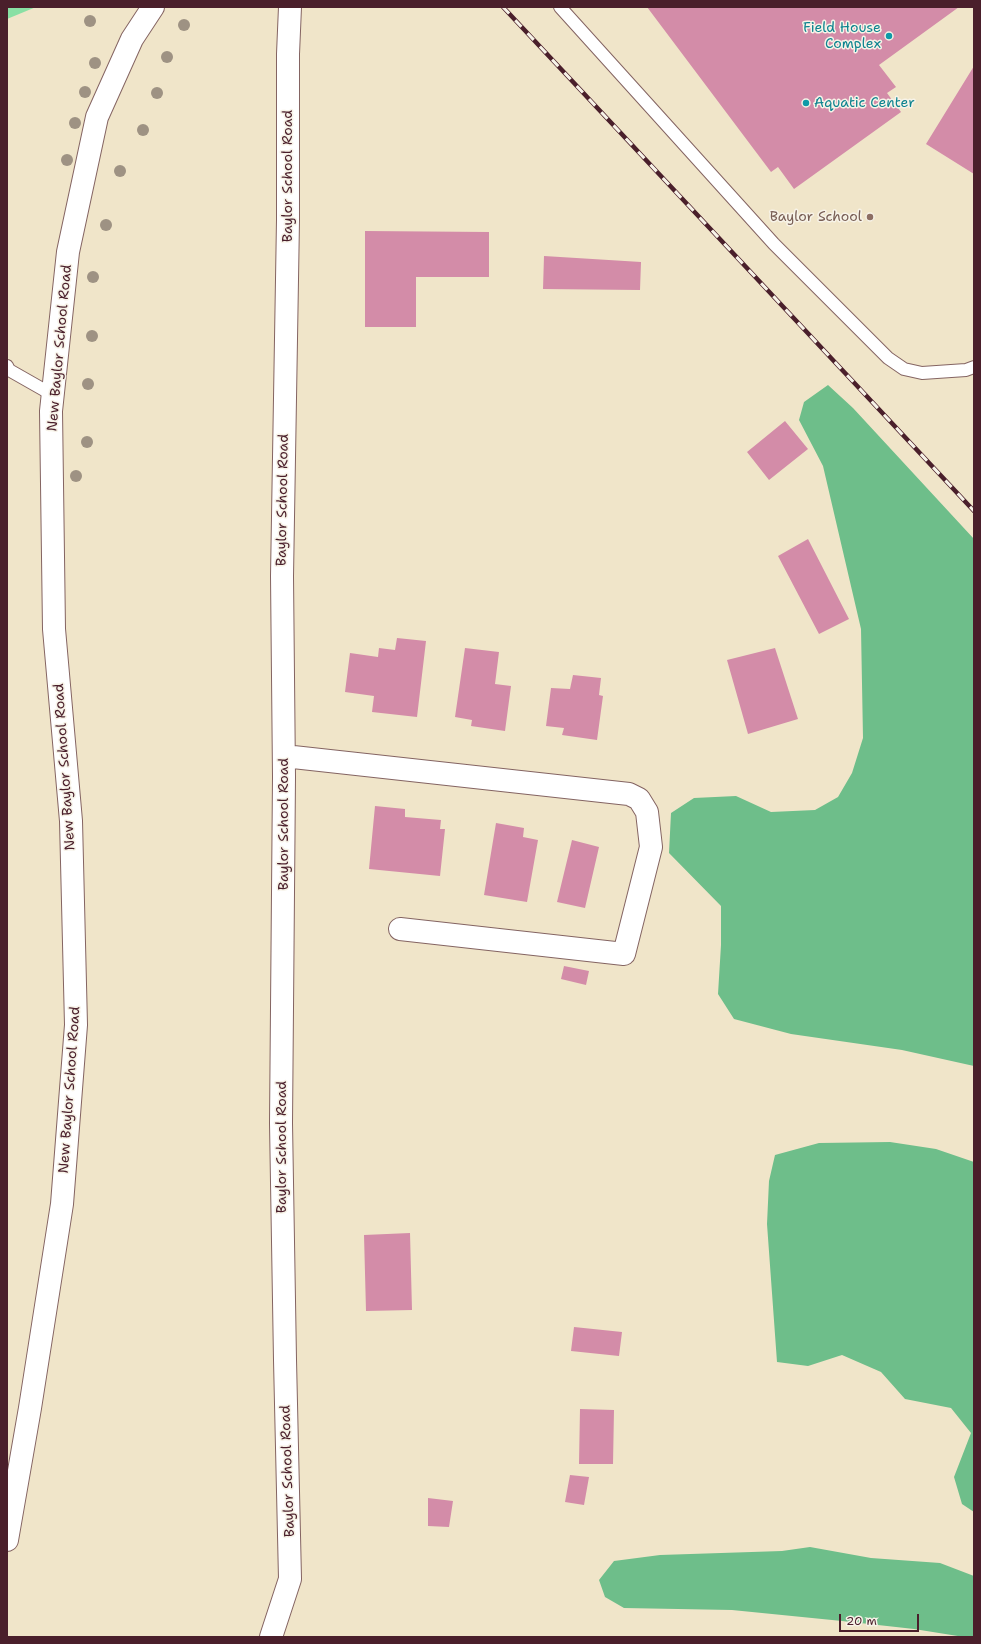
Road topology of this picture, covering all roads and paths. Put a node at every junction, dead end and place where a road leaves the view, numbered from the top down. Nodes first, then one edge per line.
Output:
1 (154, 7) edge
2 (290, 7) edge
3 (560, 7) edge
4 (7, 366) edge
5 (974, 367) edge
6 (53, 395) junction
7 (284, 756) junction
8 (400, 929) dead end
9 (7, 1540) edge
10 (271, 1637) edge

1 - 6 street, New Baylor School Road
2 - 7 street, Baylor School Road
3 - 5 lane
4 - 6 lane
6 - 9 street, New Baylor School Road
7 - 8 street
7 - 10 street, Baylor School Road

